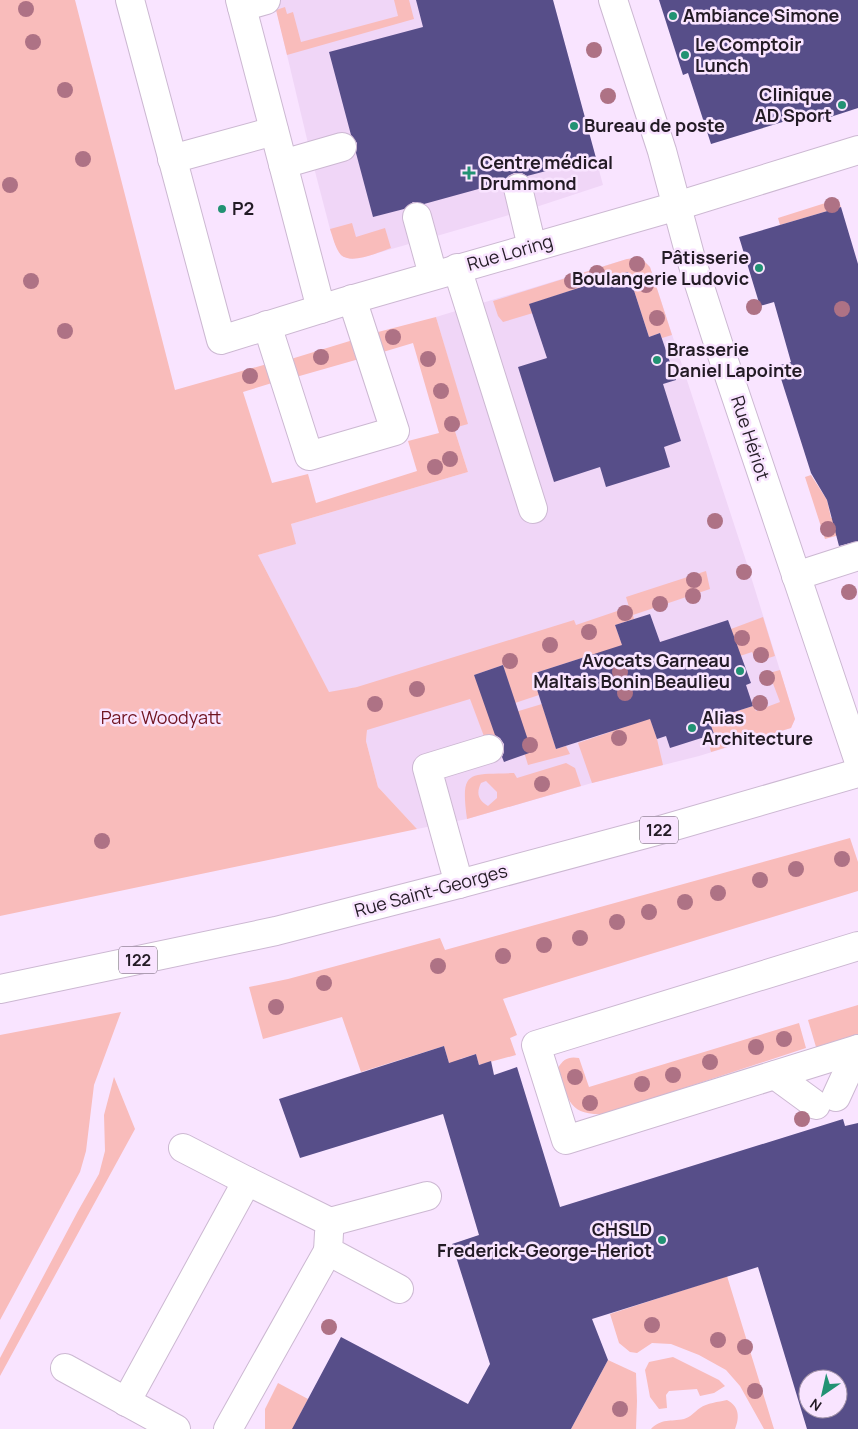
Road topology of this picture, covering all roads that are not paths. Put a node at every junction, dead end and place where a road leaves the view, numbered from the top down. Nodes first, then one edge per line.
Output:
1 (130, 0) edge
2 (613, 0) edge
3 (249, 2) edge
4 (274, 132) junction
5 (342, 147) dead end
6 (858, 150) edge
7 (172, 159) junction
8 (283, 164) junction
9 (518, 188) dead end
10 (677, 206) junction
11 (417, 217) dead end
12 (532, 247) junction
13 (445, 272) junction
14 (352, 299) junction
15 (321, 309) junction
16 (267, 326) junction
17 (533, 509) dead end
18 (858, 556) edge
19 (796, 576) junction
20 (489, 749) dead end
21 (858, 760) edge
22 (858, 773) edge
23 (459, 884) junction
24 (858, 946) edge
25 (0, 989) edge
26 (858, 1049) edge
27 (775, 1075) junction
28 (183, 1148) dead end
29 (247, 1181) junction
30 (427, 1196) dead end
31 (330, 1222) junction
32 (328, 1251) junction
33 (399, 1289) dead end
34 (64, 1368) dead end
35 (126, 1402) junction
36 (176, 1429) edge
37 (228, 1429) edge

1 - 7 street
2 - 10 street, Rue Hériot
3 - 4 street
4 - 7 street
4 - 8 street
5 - 8 street
6 - 10 street, Rue Loring
7 - 16 street, Rue Loring
8 - 15 street
9 - 12 street
10 - 12 street, Rue Loring
10 - 19 street, Rue Hériot
11 - 13 street
12 - 13 street, Rue Loring
13 - 14 street, Rue Loring
13 - 17 street
14 - 15 street, Rue Loring
14 - 16 street
15 - 16 street, Rue Loring
18 - 19 street
19 - 21 street, Rue Hériot
20 - 23 street
22 - 23 street, Rue Saint-Georges / 122
23 - 25 street, Rue Saint-Georges / 122
24 - 27 street
26 - 27 street
26 - 27 street
28 - 29 street
29 - 31 street
29 - 35 street
30 - 31 street
31 - 32 street
32 - 33 street
32 - 37 street
34 - 35 street
35 - 36 street

